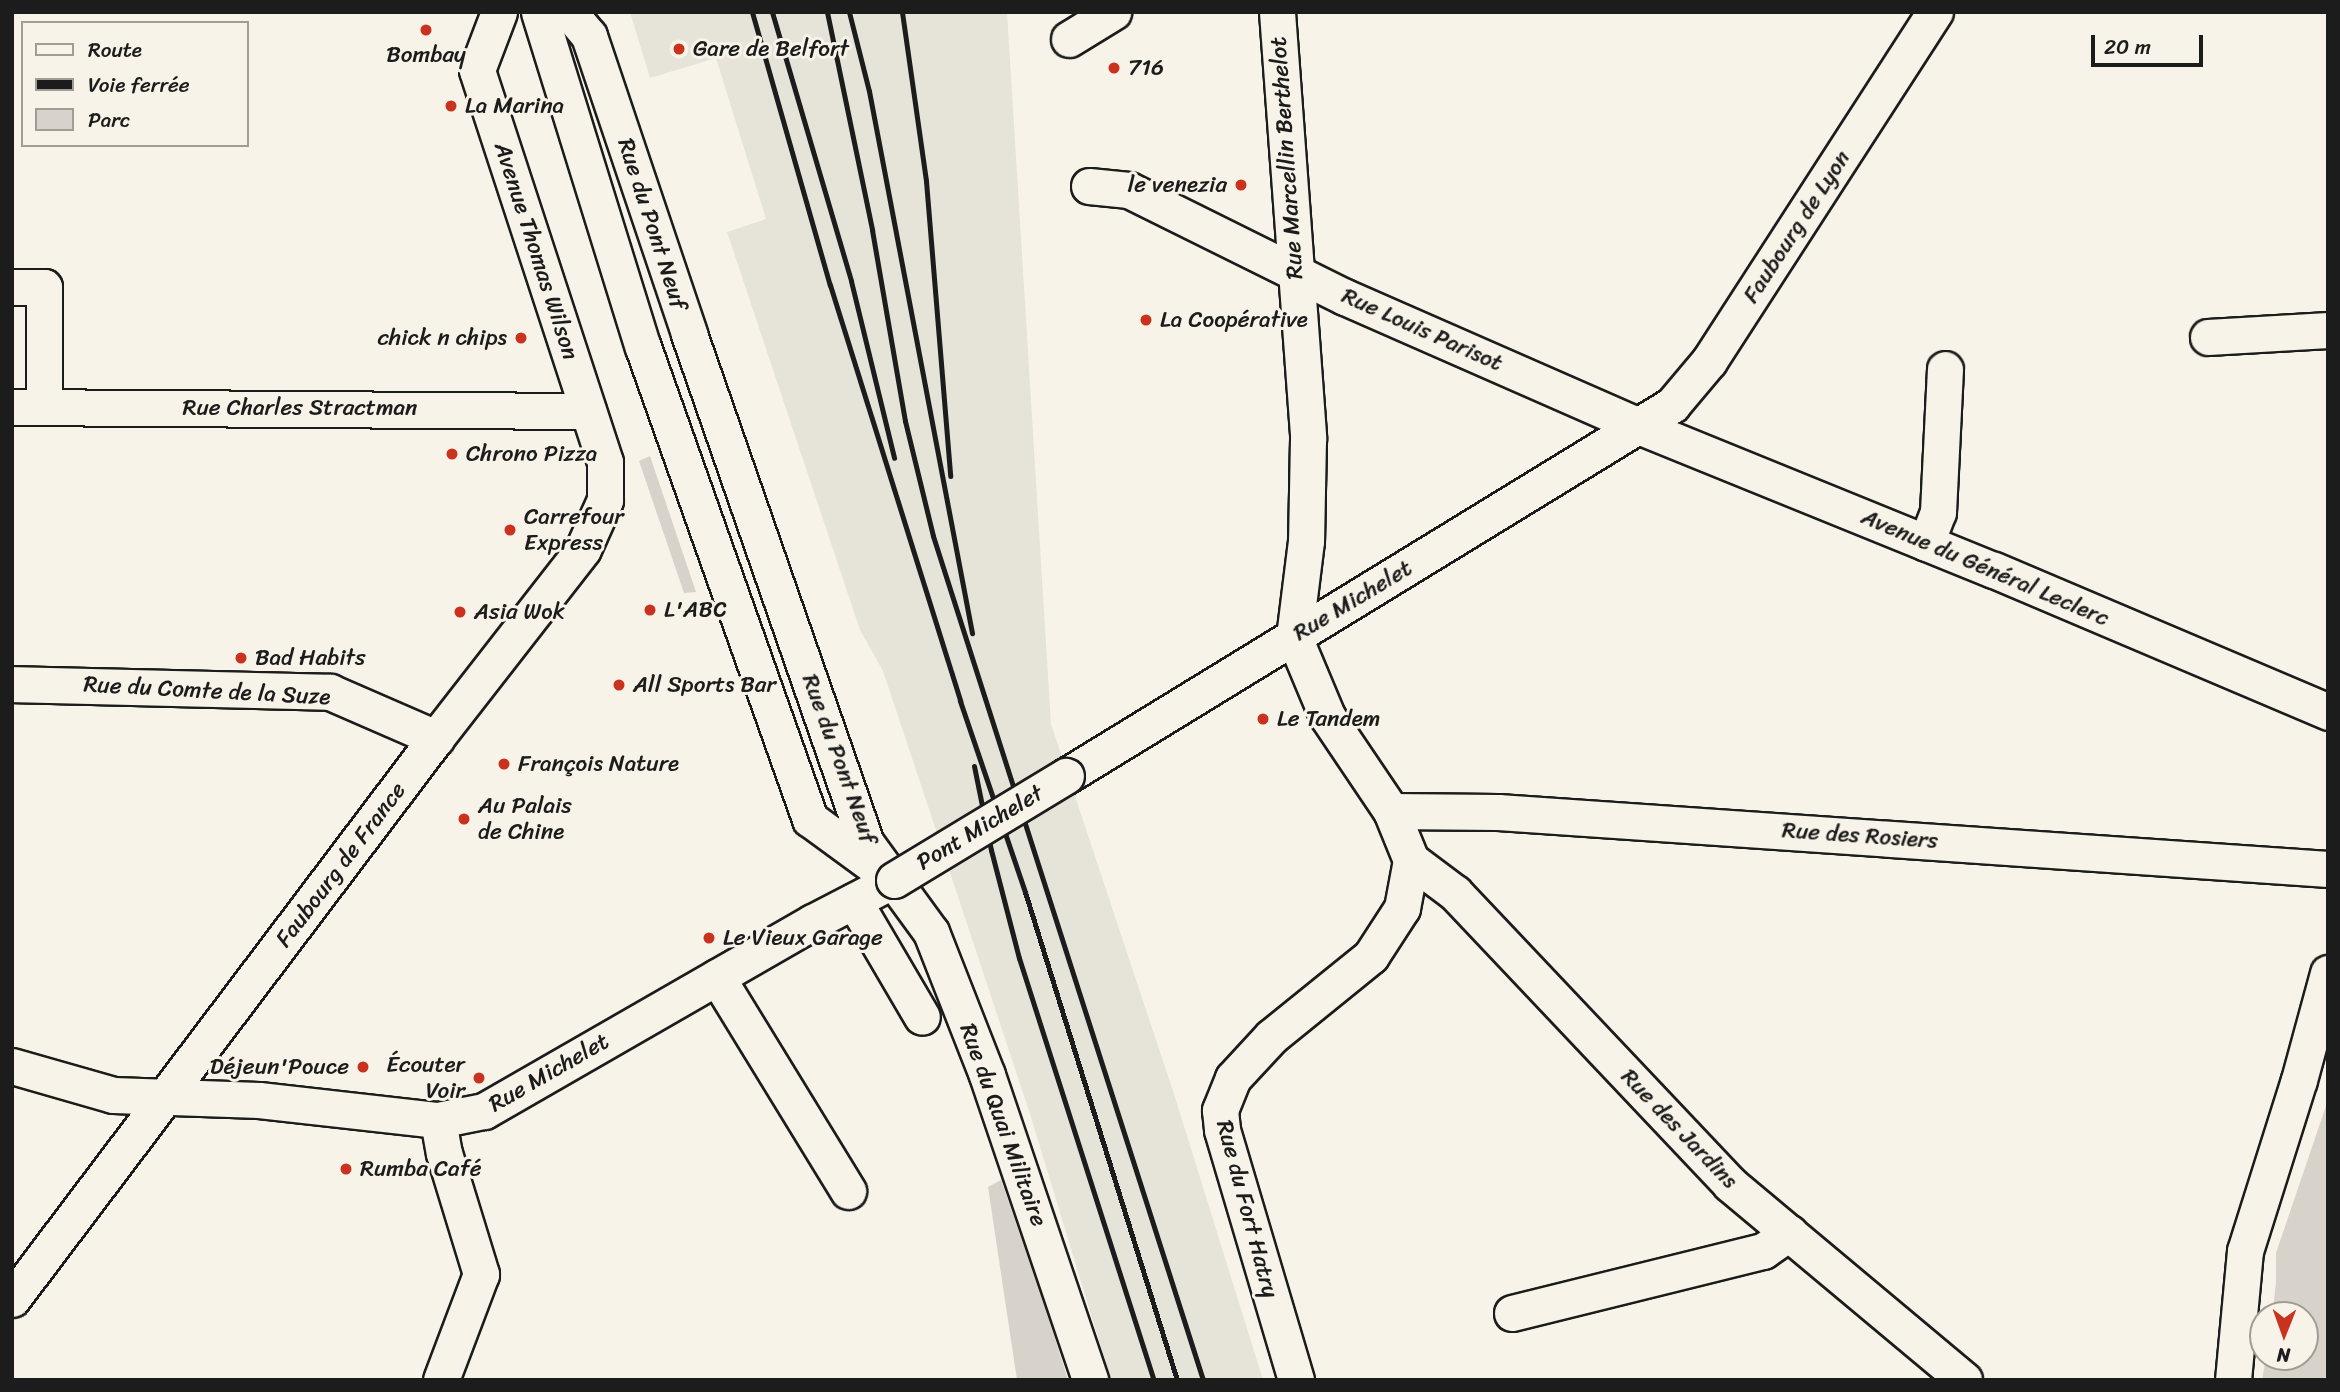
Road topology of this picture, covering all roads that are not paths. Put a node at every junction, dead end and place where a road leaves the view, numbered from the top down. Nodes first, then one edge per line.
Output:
1 (499, 12) edge
2 (539, 12) edge
3 (569, 12) edge
4 (1113, 12) edge
5 (1277, 12) edge
6 (1935, 12) edge
7 (1069, 39) dead end
8 (1089, 186) dead end
9 (1295, 272) junction
10 (12, 287) edge
11 (2328, 330) edge
12 (2208, 337) dead end
13 (1945, 369) dead end
14 (28, 407) edge
15 (588, 411) junction
16 (1641, 427) junction
17 (1926, 542) junction
18 (1294, 638) junction
19 (12, 684) edge
20 (2328, 712) edge
21 (436, 738) junction
22 (1066, 776) joint
23 (1391, 811) junction
24 (1411, 860) junction
25 (2328, 869) edge
26 (894, 880) junction
27 (854, 901) junction
28 (2328, 973) edge
29 (717, 977) junction
30 (922, 1017) dead end
31 (12, 1066) edge
32 (165, 1098) junction
33 (438, 1120) junction
34 (848, 1191) dead end
35 (1789, 1233) junction
36 (12, 1299) edge
37 (1512, 1312) dead end
38 (441, 1380) edge
39 (1090, 1380) edge
40 (1296, 1380) edge
41 (1964, 1380) edge
42 (2234, 1380) edge

1 - 15 street, Avenue Thomas Wilson
2 - 26 street, Rue du Pont Neuf
3 - 26 street, Rue du Pont Neuf
4 - 7 street
5 - 9 street, Rue Marcellin Berthelot
6 - 16 street, Faubourg de Lyon
8 - 9 street, Rue Louis Parisot
9 - 16 street, Rue Louis Parisot
9 - 18 street, Rue Marcellin Berthelot
10 - 14 street
11 - 12 street
13 - 17 street
14 - 15 street, Rue Charles Stractman
15 - 21 street, Faubourg de France
16 - 17 street, Avenue du Général Leclerc
16 - 18 street, Rue Michelet
17 - 20 street, Avenue du Général Leclerc
18 - 22 street, Rue Michelet
18 - 23 street
19 - 21 street, Rue du Comte de la Suze
21 - 32 street, Faubourg de France
22 - 26 street, Pont Michelet, bridge
23 - 24 street
23 - 25 street, Rue des Rosiers
24 - 35 street, Rue des Jardins
24 - 40 street, Rue du Fort Hatry
26 - 27 street, Rue Michelet
26 - 39 street, Rue du Quai Militaire
27 - 29 street, Rue Michelet
27 - 30 street
28 - 42 street
29 - 33 street, Rue Michelet
29 - 34 street
31 - 32 street, Rue Michelet
32 - 33 street, Rue Michelet
32 - 36 street, Faubourg de France
33 - 38 street
35 - 37 street
35 - 41 street, Rue des Jardins

